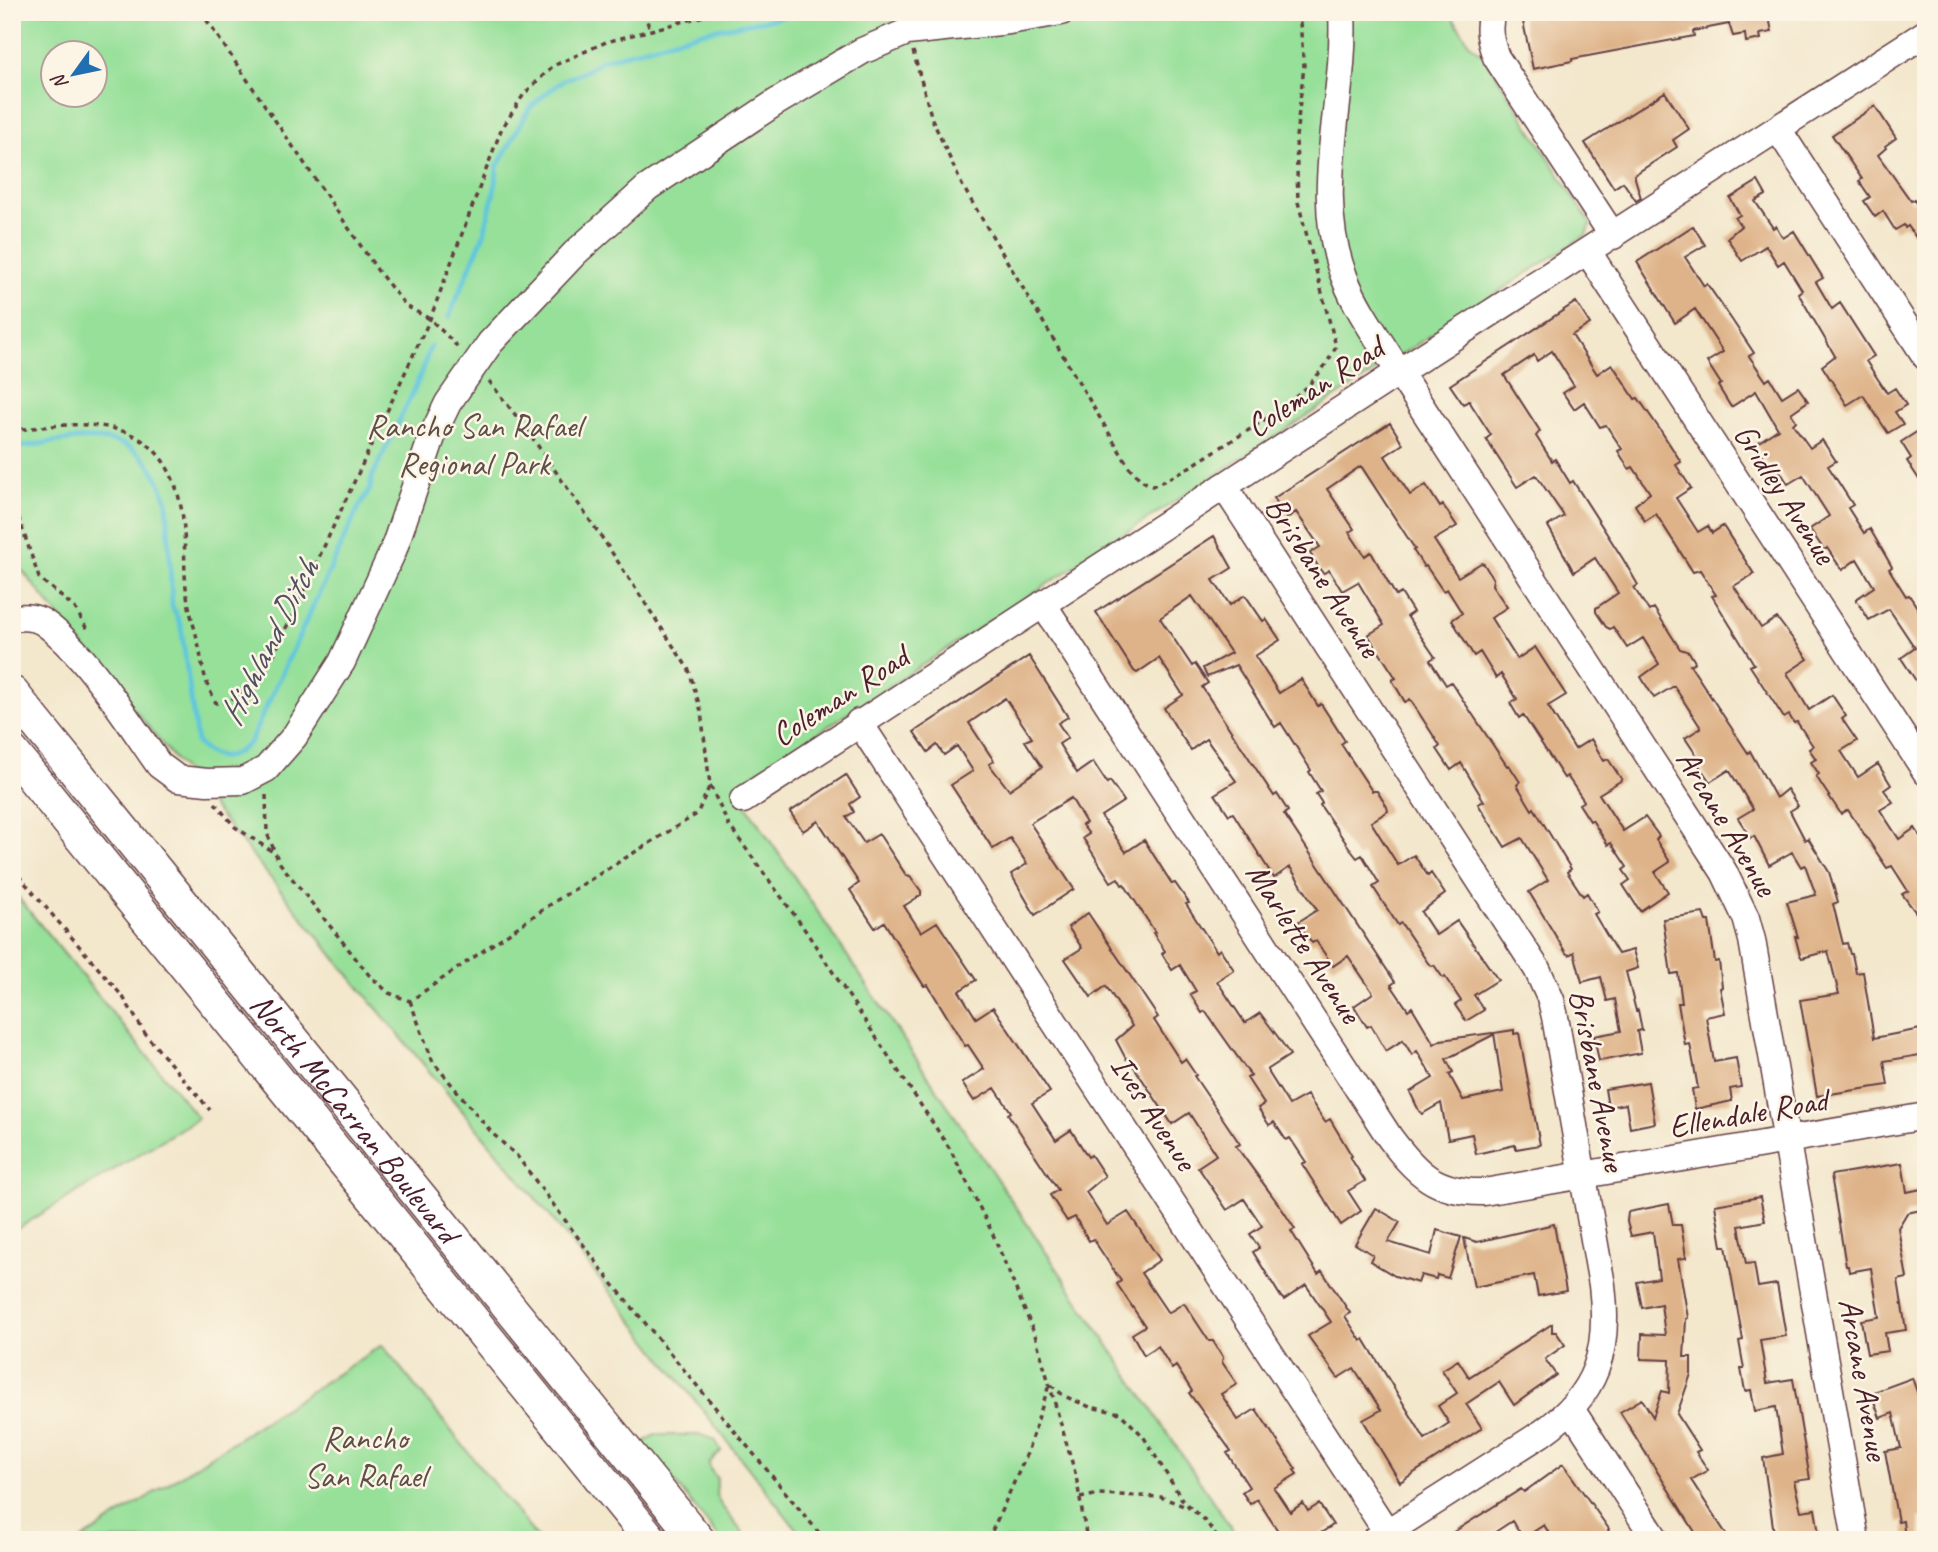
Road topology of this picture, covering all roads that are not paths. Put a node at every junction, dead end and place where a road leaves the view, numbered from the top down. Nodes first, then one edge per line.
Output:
1 (1061, 12) edge
2 (1342, 12) edge
3 (1492, 12) edge
4 (1926, 33) edge
5 (1778, 129) junction
6 (1613, 236) junction
7 (1588, 252) junction
8 (1926, 357) edge
9 (1399, 372) junction
10 (1224, 486) junction
11 (1043, 604) junction
12 (12, 619) edge
13 (12, 693) edge
14 (859, 722) junction
15 (12, 752) edge
16 (1926, 772) edge
17 (743, 800) dead end
18 (1926, 1116) edge
19 (1787, 1140) junction
20 (1583, 1176) junction
21 (1571, 1409) junction
22 (1385, 1537) edge
23 (651, 1540) edge
24 (698, 1540) edge
25 (1656, 1540) edge
26 (1856, 1540) edge

1 - 12 street
2 - 9 street, Arcane Avenue
3 - 6 street
4 - 5 street, Coleman Road
5 - 6 street, Coleman Road
5 - 8 street
6 - 7 street, Coleman Road
7 - 9 street, Coleman Road
7 - 16 street, Gridley Avenue
9 - 10 street, Coleman Road
9 - 19 street, Arcane Avenue
10 - 11 street, Coleman Road
10 - 20 street, Brisbane Avenue
11 - 14 street, Coleman Road
11 - 20 street, Marlette Avenue
13 - 24 main road, North McCarran Boulevard
14 - 17 street, Coleman Road
14 - 22 street, Ives Avenue
15 - 23 main road, North McCarran Boulevard
18 - 19 street, Ellendale Road
19 - 20 street, Ellendale Road
19 - 26 street, Arcane Avenue
20 - 21 street, Brisbane Avenue
21 - 22 street, Brisbane Avenue
21 - 25 street

